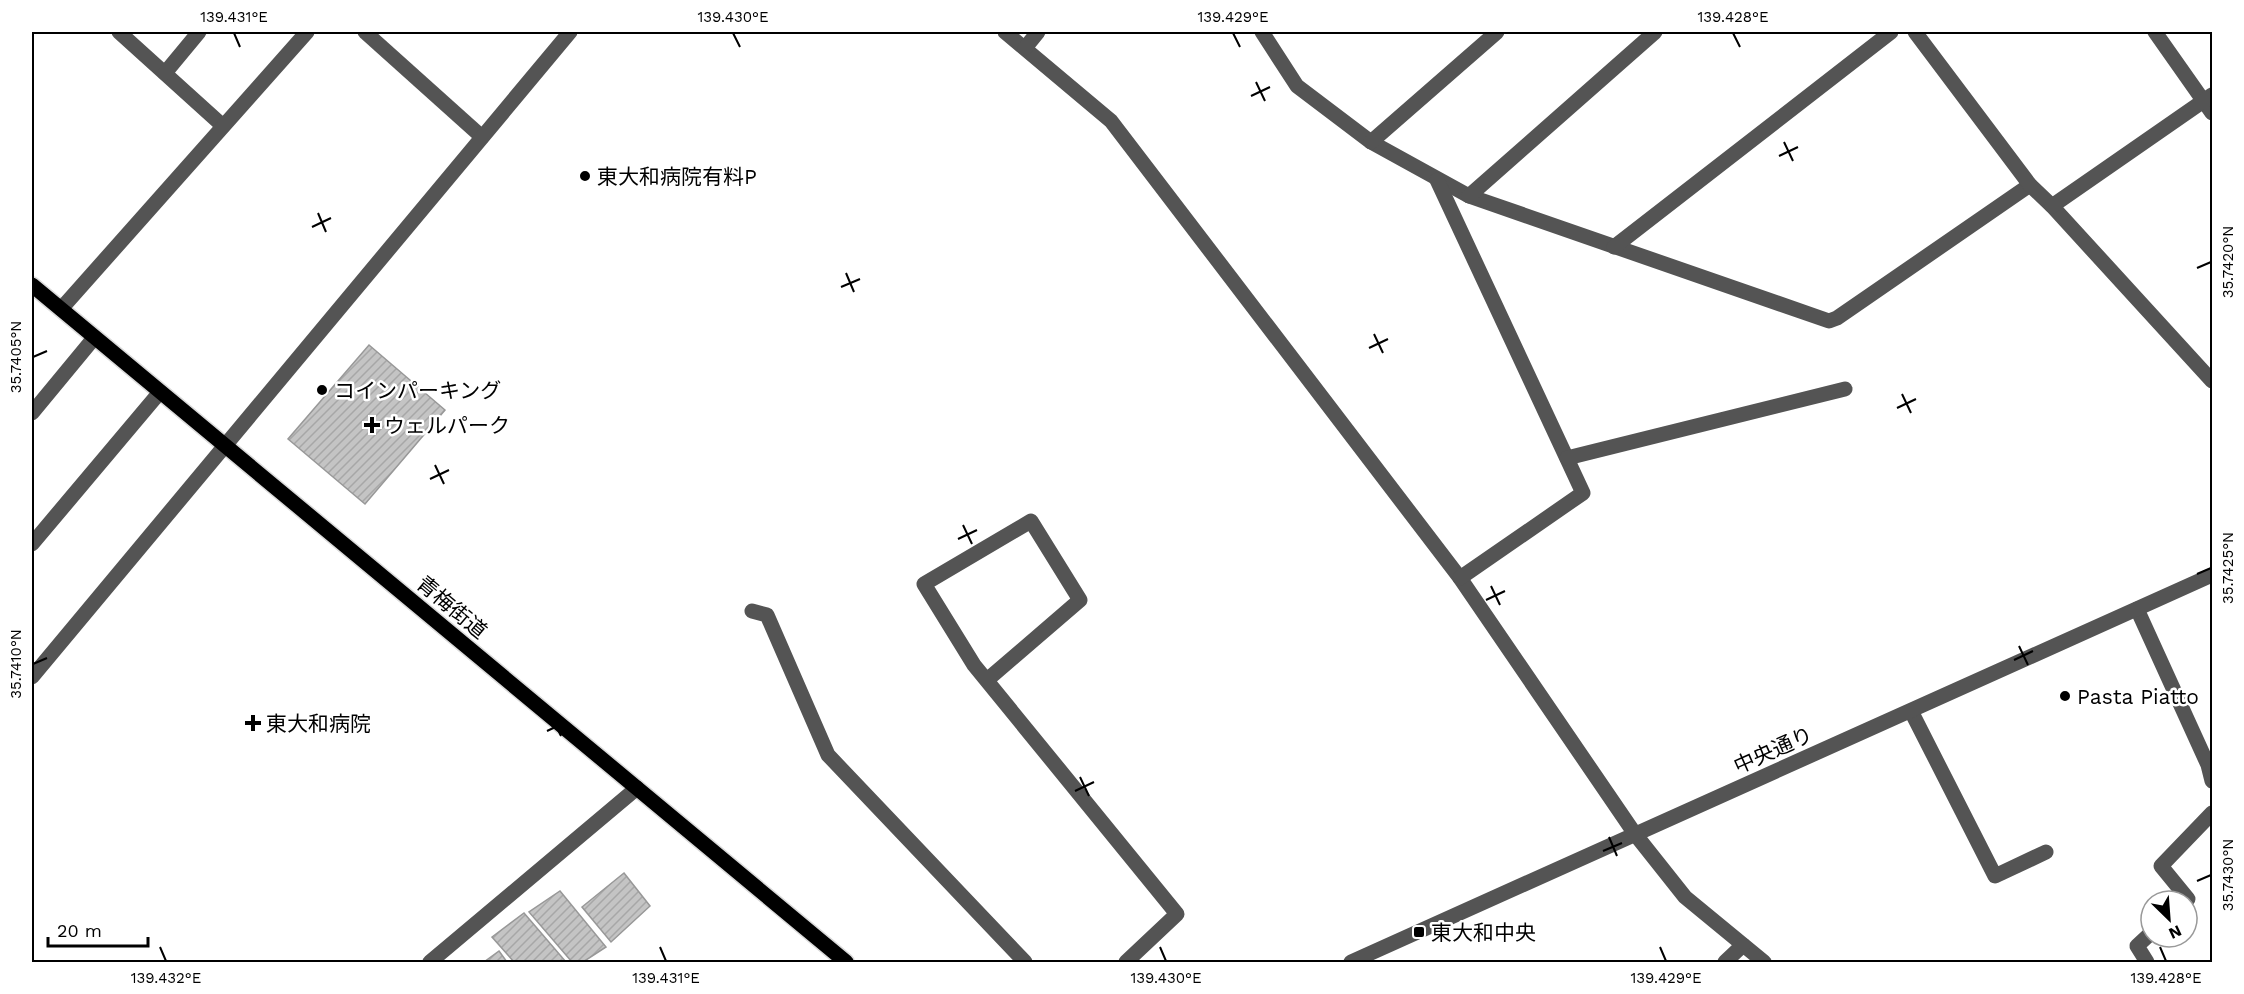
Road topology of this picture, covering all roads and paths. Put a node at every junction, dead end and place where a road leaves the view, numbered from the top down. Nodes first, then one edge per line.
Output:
1 (119, 32) edge
2 (200, 32) edge
3 (307, 32) edge
4 (365, 32) edge
5 (570, 32) edge
6 (1005, 32) edge
7 (1038, 32) edge
8 (1262, 32) edge
9 (1497, 32) edge
10 (1655, 32) edge
11 (1891, 32) edge
12 (1915, 32) edge
13 (2155, 32) edge
14 (1025, 48) junction
15 (165, 73) junction
16 (2210, 103) edge
17 (223, 126) junction
18 (482, 137) junction
19 (1371, 142) junction
20 (1437, 180) junction
21 (2030, 185) junction
22 (1468, 196) junction
23 (2052, 206) junction
24 (1614, 247) junction
25 (32, 285) edge
26 (61, 309) junction
27 (94, 338) junction
28 (2211, 378) edge
29 (1845, 390) dead end
30 (160, 392) junction
31 (32, 413) edge
32 (224, 445) junction
33 (1567, 458) junction
34 (32, 544) edge
35 (2212, 575) edge
36 (1460, 578) junction
37 (2138, 609) junction
38 (752, 611) dead end
39 (32, 677) edge
40 (987, 680) junction
41 (1911, 711) junction
42 (2212, 781) edge
43 (637, 788) junction
44 (2212, 813) edge
45 (1635, 834) junction
46 (2046, 852) dead end
47 (2180, 889) edge
48 (2139, 944) edge
49 (1743, 945) junction
50 (430, 963) edge
51 (846, 963) edge
52 (1025, 963) edge
53 (1126, 963) edge
54 (1352, 963) edge
55 (1725, 963) edge
56 (1764, 963) edge
57 (2147, 963) edge

1 - 15 street
2 - 15 street
3 - 17 street
4 - 18 street
5 - 18 street
6 - 14 street
7 - 14 street
8 - 19 street
9 - 19 street
10 - 22 street
11 - 24 street
12 - 21 street
13 - 16 street
14 - 36 street
15 - 17 street
16 - 23 street
17 - 26 street
18 - 32 street
19 - 20 street
20 - 22 street
20 - 33 street
21 - 23 street
21 - 24 street
22 - 24 street
23 - 28 street
25 - 26 main road, 青梅街道
26 - 27 main road, 青梅街道
27 - 30 main road, 青梅街道
27 - 31 street
29 - 33 street
30 - 32 main road, 青梅街道
30 - 34 street
32 - 39 street
32 - 43 main road, 青梅街道
33 - 36 street
35 - 37 street, 中央通り
36 - 45 street
37 - 41 street, 中央通り
37 - 42 street
38 - 52 street
40 - 40 street
40 - 53 street
41 - 45 street, 中央通り
41 - 46 street
43 - 50 street
43 - 51 main road, 青梅街道
44 - 47 street
45 - 49 street
45 - 54 street, 中央通り
48 - 57 street
49 - 55 street
49 - 56 street

